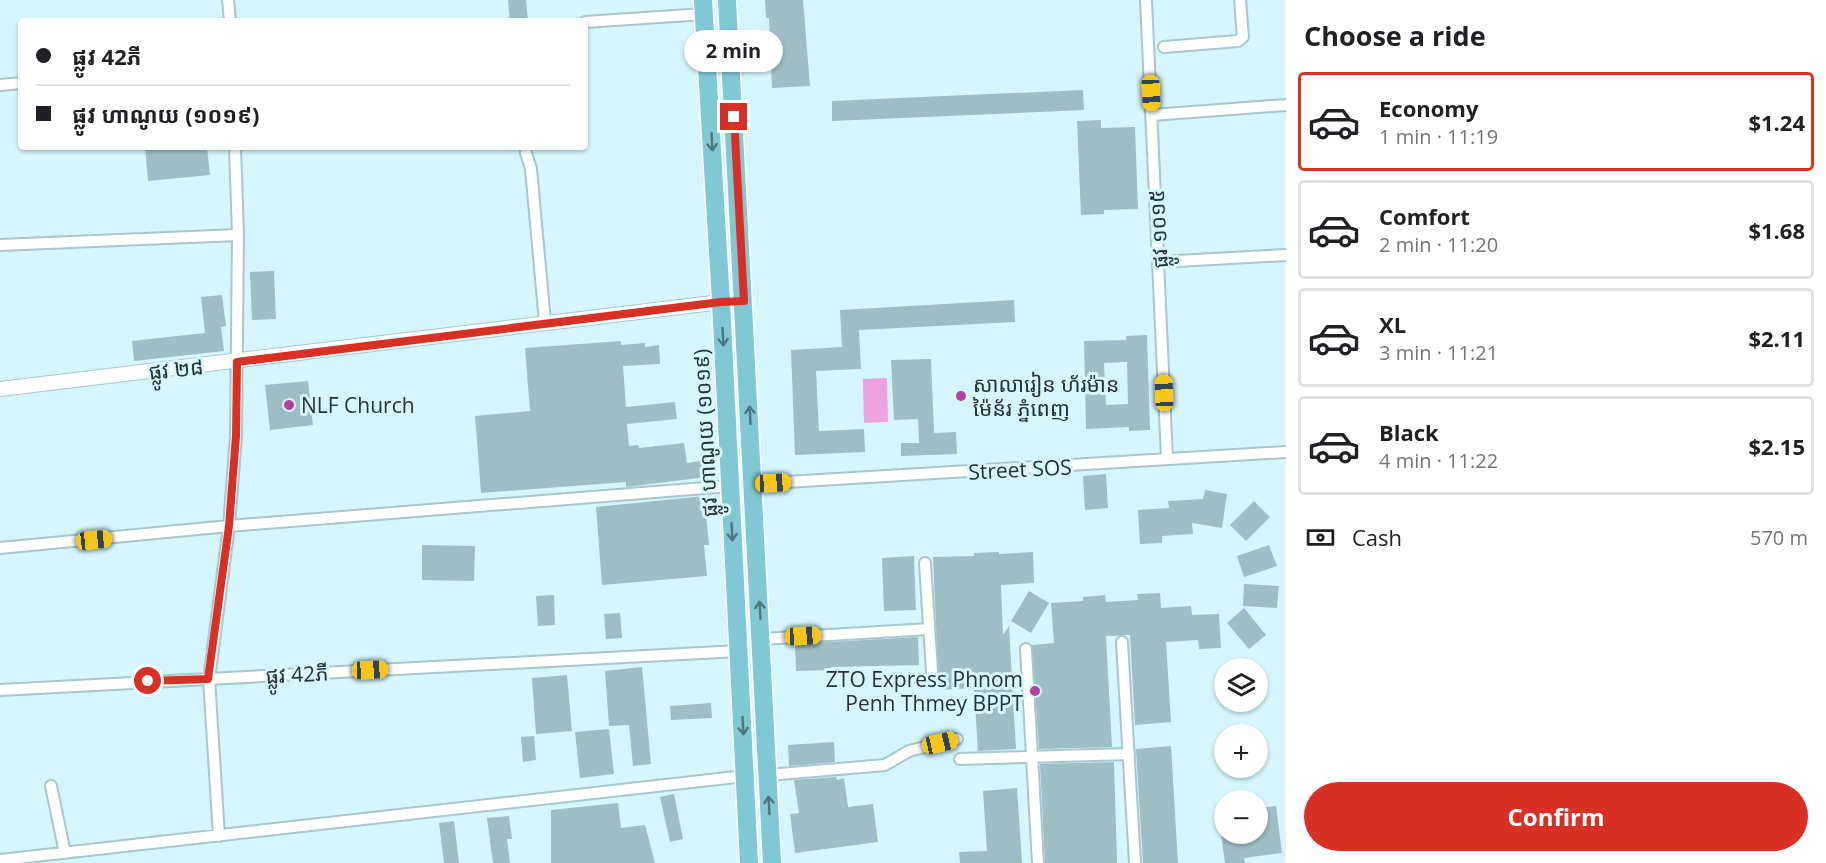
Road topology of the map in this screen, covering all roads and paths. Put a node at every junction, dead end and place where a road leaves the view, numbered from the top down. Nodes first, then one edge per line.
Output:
1 (228, 0) edge
2 (727, 0) edge
3 (1146, 0) edge
4 (1240, 0) edge
5 (704, 7) edge
6 (230, 18) edge
7 (588, 22) edge
8 (1164, 47) dead end
9 (18, 83) edge
10 (0, 85) edge
11 (1286, 105) edge
12 (1152, 115) junction
13 (236, 150) edge
14 (526, 153) dead end
15 (238, 235) junction
16 (0, 245) edge
17 (1286, 255) edge
18 (1159, 262) junction
19 (744, 301) junction
20 (721, 302) junction
21 (545, 322) junction
22 (237, 362) junction
23 (0, 389) edge
24 (1286, 452) edge
25 (1167, 458) junction
26 (753, 484) junction
27 (730, 486) junction
28 (229, 526) junction
29 (0, 548) edge
30 (925, 563) dead end
31 (929, 629) junction
32 (761, 639) junction
33 (1122, 642) dead end
34 (1026, 649) dead end
35 (739, 651) junction
36 (932, 672) dead end
37 (208, 679) junction
38 (0, 690) edge
39 (957, 739) dead end
40 (1129, 754) junction
41 (1031, 758) junction
42 (960, 759) dead end
43 (768, 775) junction
44 (745, 776) junction
45 (51, 786) dead end
46 (219, 836) junction
47 (65, 853) junction
48 (0, 860) edge
49 (749, 863) edge
50 (772, 863) edge
51 (1038, 863) edge
52 (1135, 863) edge

1 - 6 street
2 - 19 main road
3 - 12 street, ផ្លូវ ១០១៥
4 - 8 street
5 - 7 street
5 -> 20 main road, ផ្លូវ ហាណូយ (១០១៩)
9 - 10 street
11 - 12 street
12 - 18 street, ផ្លូវ ១០១៥
13 - 15 street
14 - 21 street
15 - 16 street
15 - 22 street
17 - 18 street
18 - 25 street, ផ្លូវ ១០១៥
19 - 20 street, ផ្លូវ ២៨
26 -> 19 main road
20 - 21 street, ផ្លូវ ២៨
20 -> 27 main road, ផ្លូវ ហាណូយ (១០១៩)
21 - 22 street, ផ្លូវ ២៨
22 - 23 street, ផ្លូវ ២៨
22 - 28 street
24 - 25 street, Street SOS
25 - 26 street, Street SOS
32 -> 26 main road
27 - 28 street
27 -> 35 main road, ផ្លូវ ហាណូយ (១០១៩)
28 - 29 street
28 - 37 street
30 - 31 street
31 - 32 street
31 - 36 street
32 - 43 main road
33 - 40 street
34 - 41 street
35 - 37 street, ផ្លូវ 42ភី
35 -> 44 main road, ផ្លូវ ហាណូយ (១០១៩)
37 - 38 street, ផ្លូវ 42ភី
37 - 46 street
39 - 43 street
40 - 41 street
40 - 52 street
41 - 42 street
41 - 51 street
50 -> 43 main road
44 - 46 street
44 - 49 main road, ផ្លូវ ហាណូយ (១០១៩)
45 - 47 street
46 - 47 street
47 - 48 street

